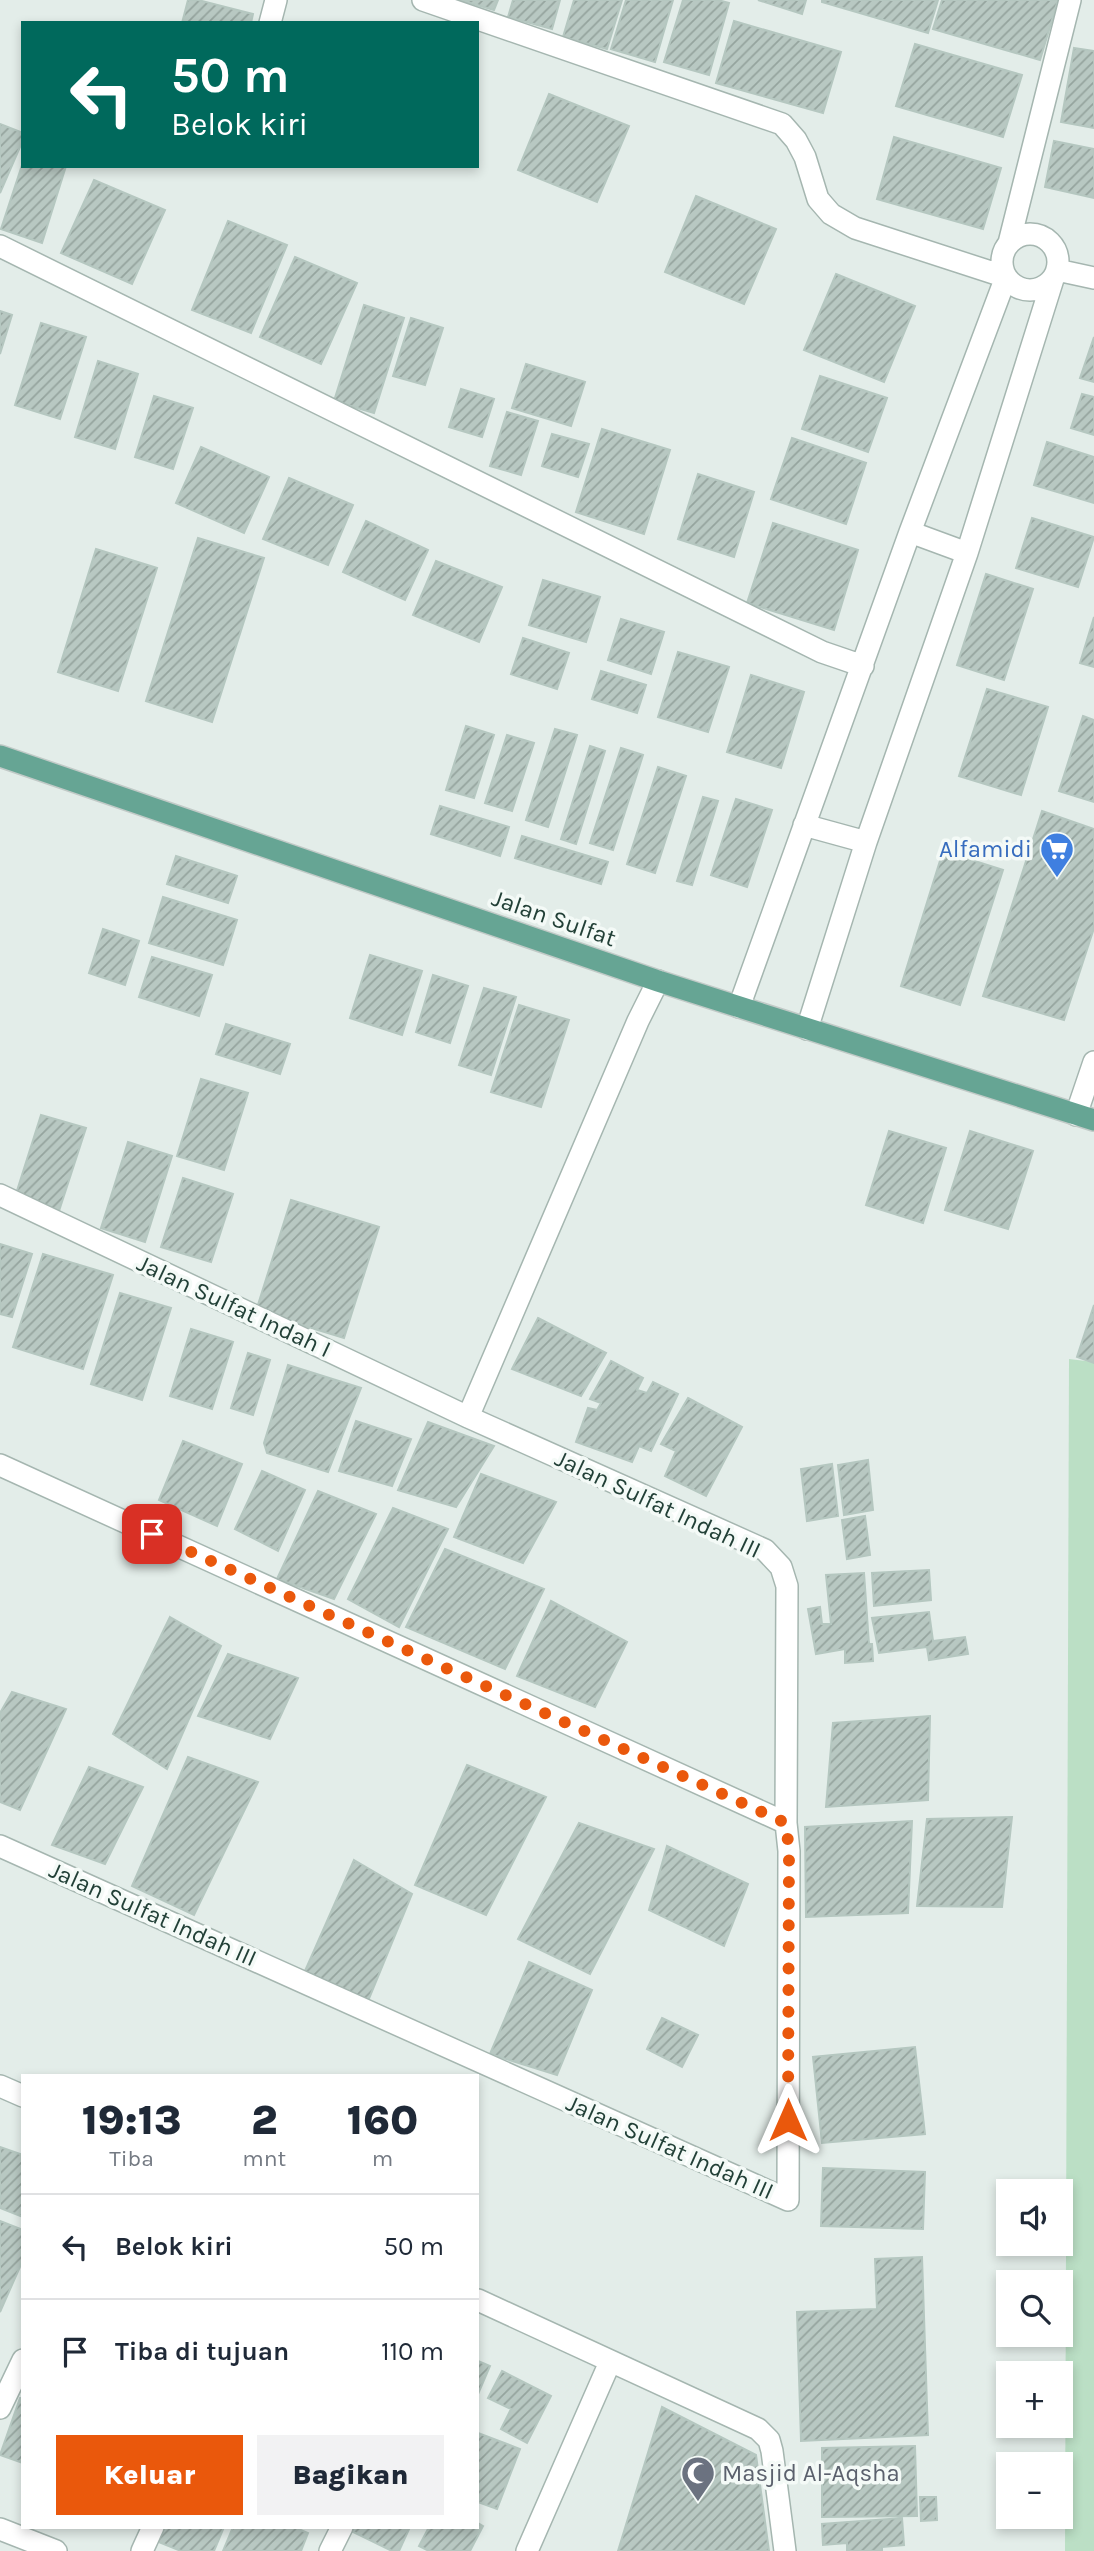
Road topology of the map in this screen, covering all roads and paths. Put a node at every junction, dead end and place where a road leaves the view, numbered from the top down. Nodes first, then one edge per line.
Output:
1 (276, 0) edge
2 (423, 0) edge
3 (1070, 0) edge
4 (271, 21) edge
5 (1009, 243) junction
6 (0, 246) edge
7 (1055, 274) junction
8 (1006, 277) junction
9 (1094, 278) edge
10 (910, 533) junction
11 (967, 553) junction
12 (863, 666) junction
13 (0, 756) edge
14 (804, 825) junction
15 (866, 842) junction
16 (658, 981) junction
17 (739, 1007) junction
18 (807, 1029) junction
19 (1094, 1062) edge
20 (1085, 1118) edge
21 (0, 1195) edge
22 (468, 1418) junction
23 (0, 1465) edge
24 (786, 1823) junction
25 (0, 1846) edge
26 (0, 2085) edge
27 (21, 2095) edge
28 (479, 2300) edge
29 (610, 2362) junction
30 (21, 2364) edge
31 (0, 2409) edge
32 (0, 2529) edge
33 (152, 2529) edge
34 (341, 2529) edge
35 (532, 2550) edge
36 (56, 2551) edge
37 (142, 2551) edge
38 (330, 2551) edge
39 (785, 2551) edge

1 - 4 street
2 - 8 street
3 - 5 street
5 - 7 street
5 - 8 street
6 - 12 street
7 - 8 street
7 - 9 street
7 - 11 street
8 - 10 street
10 - 11 street
10 - 12 street
11 - 15 street
12 - 14 street
13 - 16 main road, Jalan Sulfat
14 - 15 street
14 - 17 street
15 - 18 street
16 - 17 main road, Jalan Sulfat
16 - 22 street
17 - 18 main road, Jalan Sulfat
18 - 20 main road, Jalan Sulfat
19 - 20 street
21 - 22 street, Jalan Sulfat Indah I
22 - 24 street, Jalan Sulfat Indah III
23 - 24 street
24 - 25 street, Jalan Sulfat Indah III
26 - 27 street
28 - 29 street
29 - 35 street
29 - 39 street
30 - 31 street
32 - 36 street
33 - 37 street
34 - 38 street

